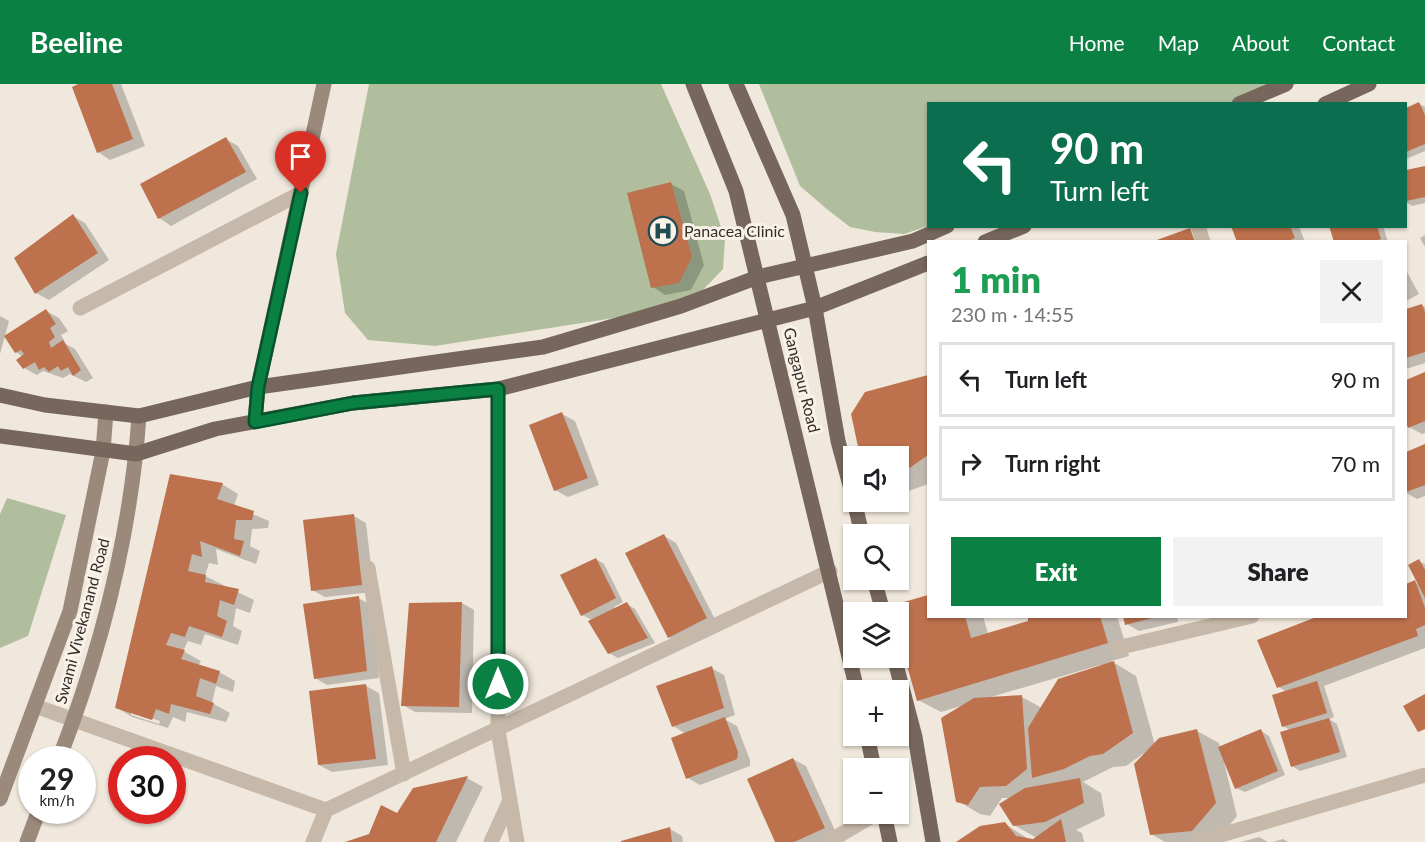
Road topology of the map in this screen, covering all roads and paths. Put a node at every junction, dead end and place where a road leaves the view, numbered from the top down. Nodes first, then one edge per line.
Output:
1 (324, 84) edge
2 (693, 84) edge
3 (736, 84) edge
4 (1286, 84) edge
5 (1369, 84) edge
6 (1244, 102) edge
7 (1329, 102) edge
8 (301, 193) junction
9 (942, 228) edge
10 (1019, 228) edge
11 (990, 240) edge
12 (927, 263) edge
13 (805, 264) junction
14 (758, 278) junction
15 (80, 308) dead end
16 (815, 308) junction
17 (769, 320) junction
18 (258, 387) junction
19 (498, 389) junction
20 (0, 395) edge
21 (106, 412) junction
22 (139, 416) junction
23 (255, 422) junction
24 (0, 436) edge
25 (103, 450) junction
26 (136, 454) junction
27 (843, 460) edge
28 (368, 568) dead end
29 (830, 571) junction
30 (1244, 618) edge
31 (1117, 648) dead end
32 (897, 668) edge
33 (854, 680) edge
34 (34, 706) junction
35 (74, 722) junction
36 (498, 730) junction
37 (64, 746) edge
38 (404, 774) junction
39 (1425, 775) edge
40 (0, 799) edge
41 (510, 800) junction
42 (326, 810) junction
43 (34, 824) edge
44 (858, 824) edge
45 (886, 824) edge
46 (27, 842) edge
47 (313, 842) edge
48 (491, 842) edge
49 (517, 842) edge
50 (828, 842) edge
51 (890, 842) edge
52 (933, 842) edge
53 (1197, 842) edge

1 - 8 main road
2 - 14 main road, Gangapur Road
3 - 13 main road, Gangapur Road
4 - 6 main road
5 - 7 main road
8 - 15 street
8 - 18 main road
9 - 13 main road
10 - 11 main road
12 - 16 main road
13 - 14 main road
13 - 16 main road, Gangapur Road
14 - 17 main road, Gangapur Road
14 - 18 main road
16 - 17 main road
16 - 27 main road, Gangapur Road
17 - 19 main road
17 - 29 main road, Gangapur Road
18 - 22 main road
18 - 23 main road
19 - 23 main road
19 - 36 street
20 - 21 main road
21 - 22 main road
21 - 25 main road
22 - 26 main road, Swami Vivekanand Road
23 - 26 main road
24 - 25 main road
25 - 26 main road
25 - 34 main road
26 - 35 main road, Swami Vivekanand Road
28 - 38 street
29 - 33 main road, Gangapur Road
29 - 36 street
30 - 31 street
32 - 52 main road
34 - 35 street
34 - 40 main road
35 - 37 main road, Swami Vivekanand Road
35 - 42 street
36 - 38 street
36 - 41 street
38 - 42 street
39 - 53 street
41 - 48 street
41 - 49 street
42 - 47 street
43 - 46 main road
44 - 50 street
45 - 51 main road

